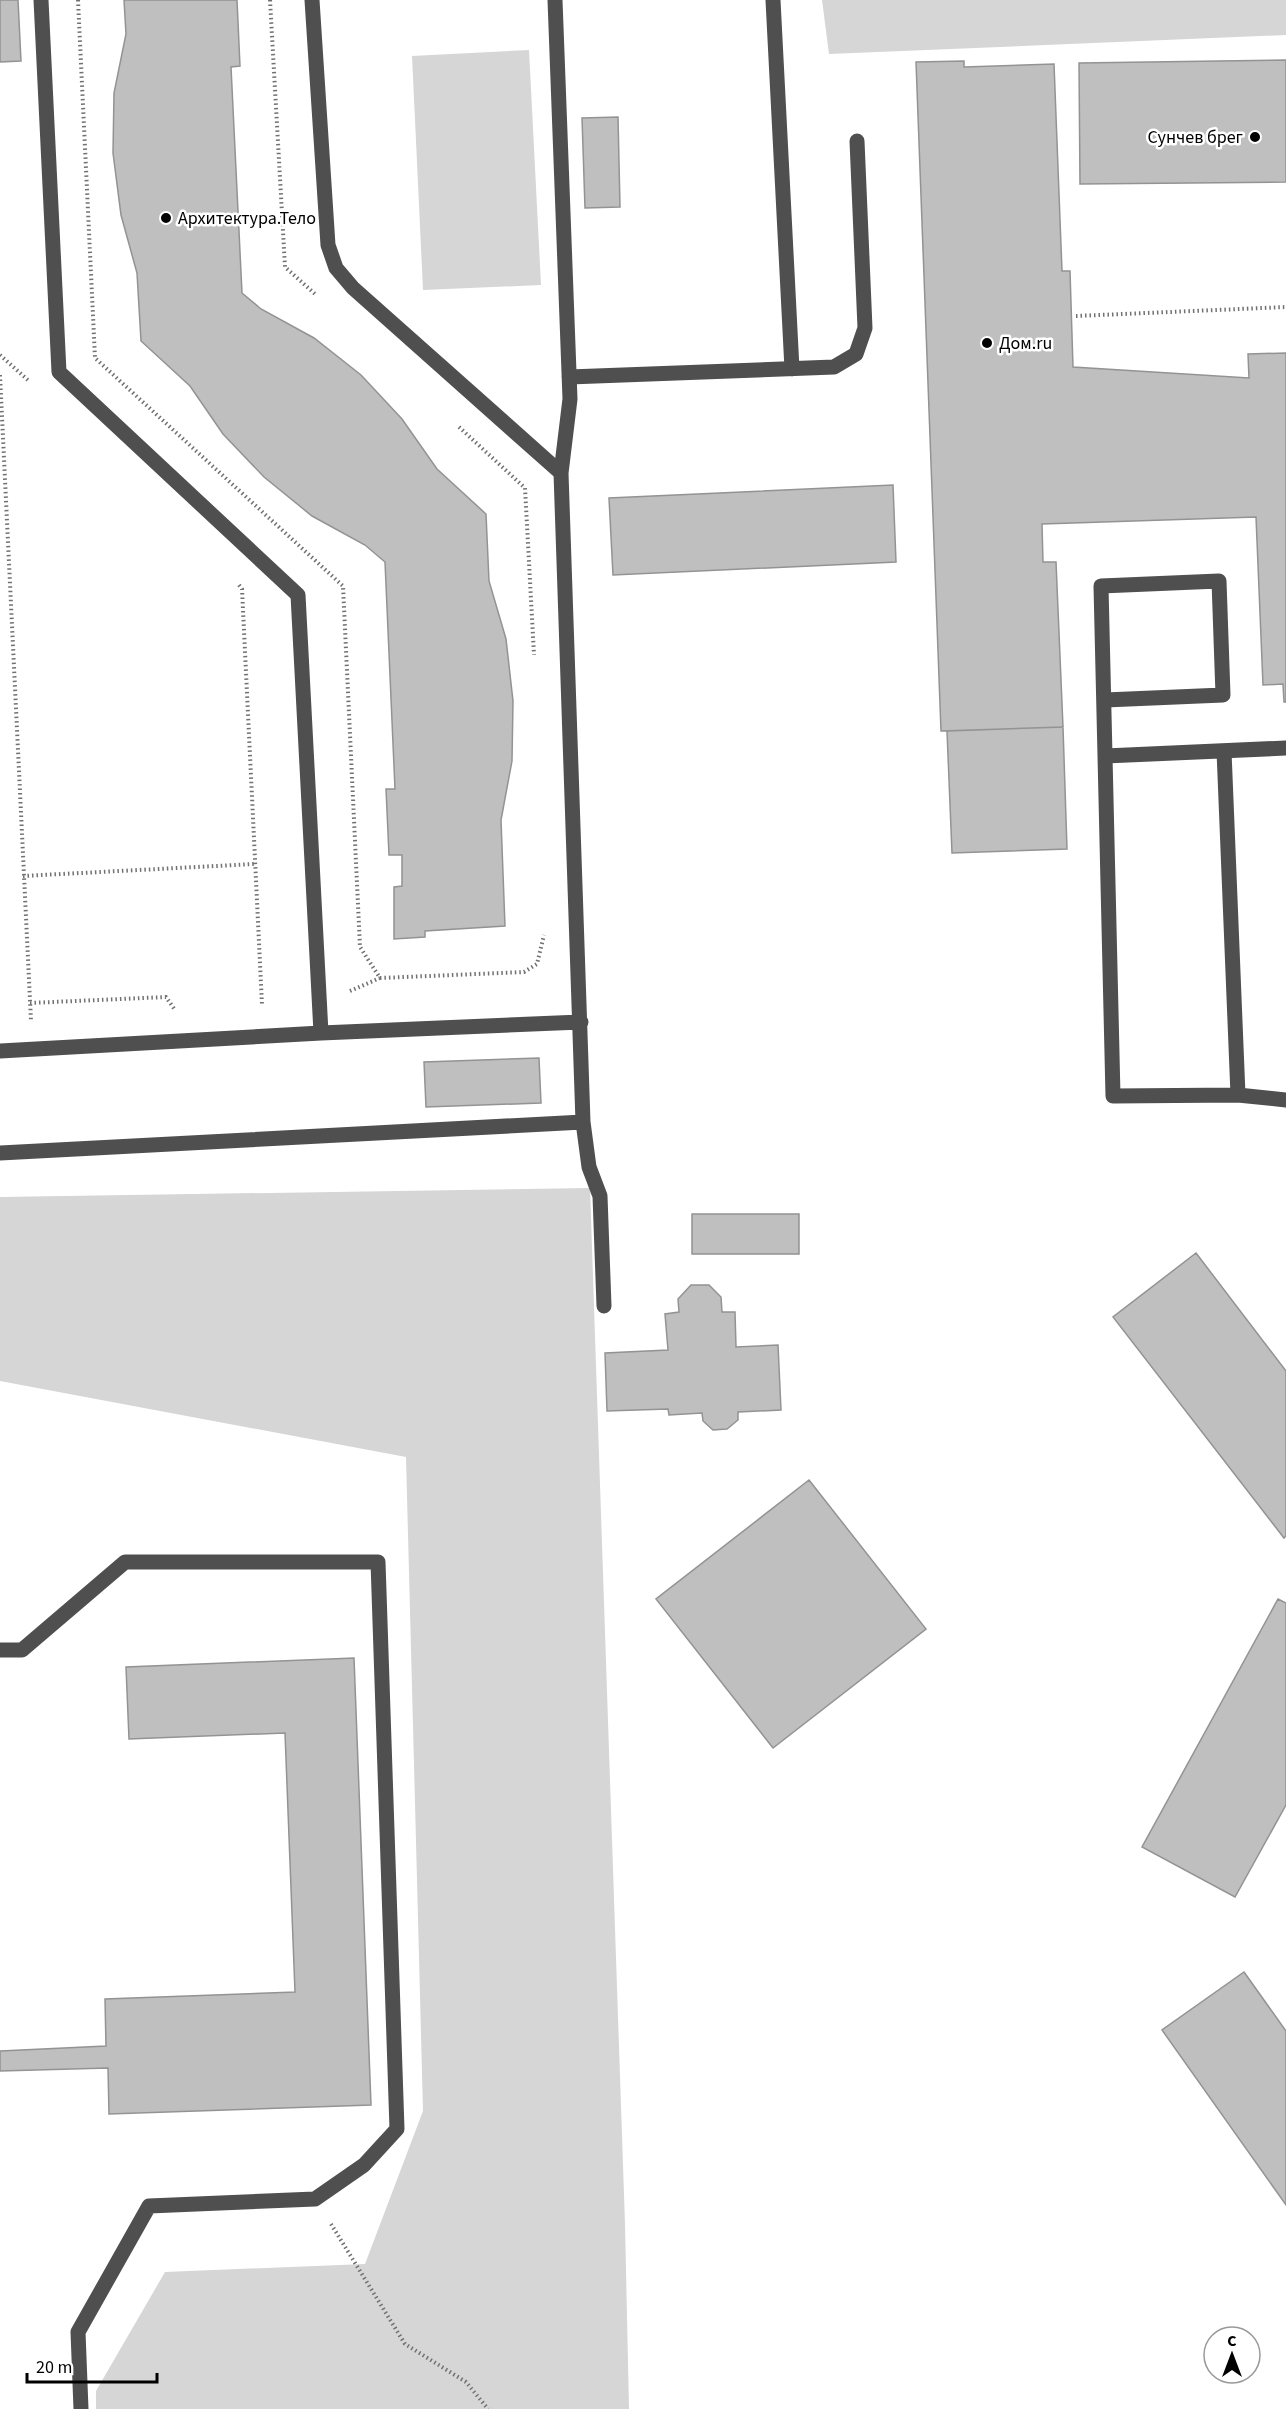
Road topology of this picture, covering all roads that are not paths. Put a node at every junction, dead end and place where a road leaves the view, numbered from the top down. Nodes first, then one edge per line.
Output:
1 (41, 0) edge
2 (312, 0) edge
3 (555, 0) edge
4 (773, 0) edge
5 (857, 141) dead end
6 (792, 369) junction
7 (569, 377) junction
8 (561, 473) junction
9 (1105, 700) junction
10 (1286, 748) edge
11 (1224, 751) junction
12 (1105, 756) junction
13 (580, 1022) junction
14 (321, 1033) junction
15 (0, 1051) edge
16 (1238, 1095) junction
17 (1286, 1100) edge
18 (583, 1122) junction
19 (0, 1153) edge
20 (604, 1306) dead end
21 (0, 1650) edge
22 (81, 2409) edge

1 - 14 lane
2 - 8 lane
3 - 7 lane
4 - 6 lane
5 - 6 lane
6 - 7 lane
7 - 8 lane
8 - 13 lane
9 - 9 lane
9 - 12 lane
10 - 11 lane
11 - 12 lane
11 - 16 lane
12 - 16 lane
13 - 14 lane
13 - 18 lane
14 - 15 lane
16 - 17 lane
18 - 19 lane
18 - 20 lane
21 - 22 lane

